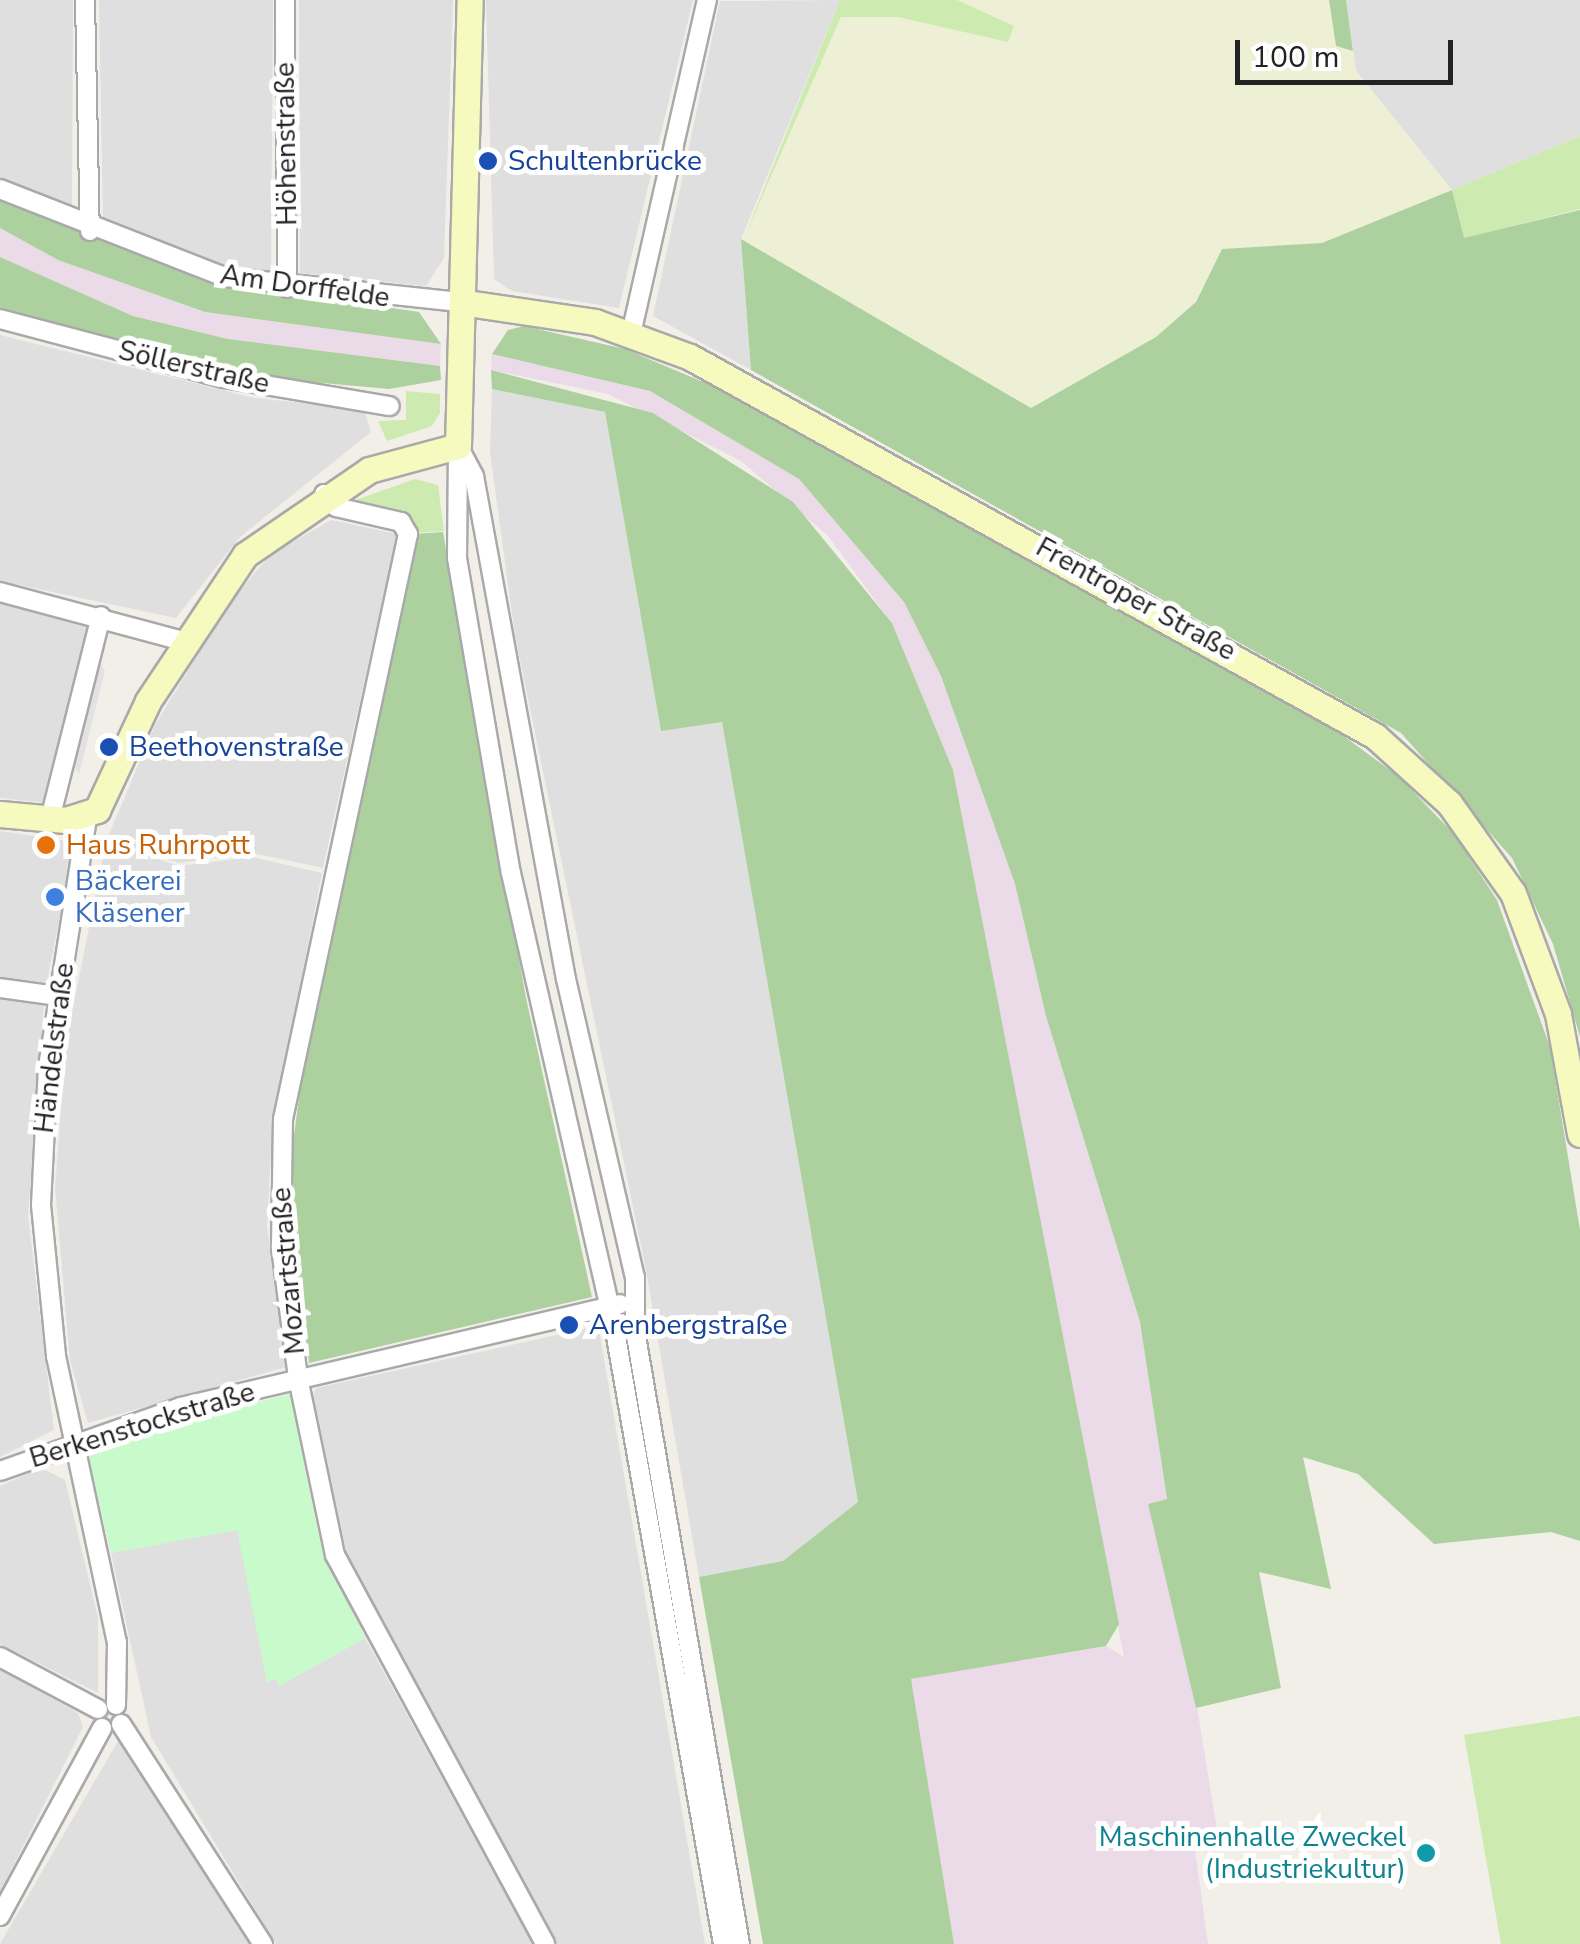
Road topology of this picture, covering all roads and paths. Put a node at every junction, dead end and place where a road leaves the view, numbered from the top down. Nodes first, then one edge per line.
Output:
1 (85, 0) edge
2 (285, 0) edge
3 (470, 0) edge
4 (706, 0) edge
5 (0, 190) edge
6 (90, 232) junction
7 (287, 288) junction
8 (467, 316) junction
9 (0, 319) edge
10 (634, 323) junction
11 (390, 406) dead end
12 (458, 446) junction
13 (324, 494) junction
14 (0, 592) edge
15 (101, 616) junction
16 (184, 641) junction
17 (0, 814) edge
18 (50, 818) junction
19 (87, 818) junction
20 (0, 988) edge
21 (58, 996) junction
22 (1580, 1134) edge
23 (635, 1301) junction
24 (609, 1306) junction
25 (298, 1378) junction
26 (71, 1443) junction
27 (0, 1472) edge
28 (0, 1656) edge
29 (109, 1717) junction
30 (0, 1916) edge
31 (263, 1944) edge
32 (546, 1944) edge
33 (722, 1944) edge
34 (740, 1944) edge

1 - 6 street
2 - 7 street, Höhenstraße
3 - 8 main road
4 - 10 street
5 - 6 street, Am Dorffelde
6 - 7 street, Am Dorffelde
7 - 8 street, Am Dorffelde
8 - 10 main road, Frentroper Straße
8 - 12 main road
9 - 11 street, Söllerstraße
10 - 22 main road, Frentroper Straße
12 - 13 main road, Händelstraße
12 - 23 street
12 - 24 street
13 - 16 main road, Händelstraße
13 - 25 street, Mozartstraße
14 - 15 street
15 - 16 street
15 - 18 street
16 - 19 main road, Händelstraße
17 - 18 main road
18 - 19 main road
19 - 21 street, Händelstraße
20 - 21 street
21 - 26 street, Händelstraße
23 - 24 street, Berkenstockstraße
23 - 34 street
24 - 25 street, Berkenstockstraße
24 - 33 street
25 - 26 street, Berkenstockstraße
25 - 32 street, Mozartstraße
26 - 27 street, Berkenstockstraße
26 - 29 street, Händelstraße
28 - 29 street
29 - 30 street, Händelstraße
29 - 31 street

